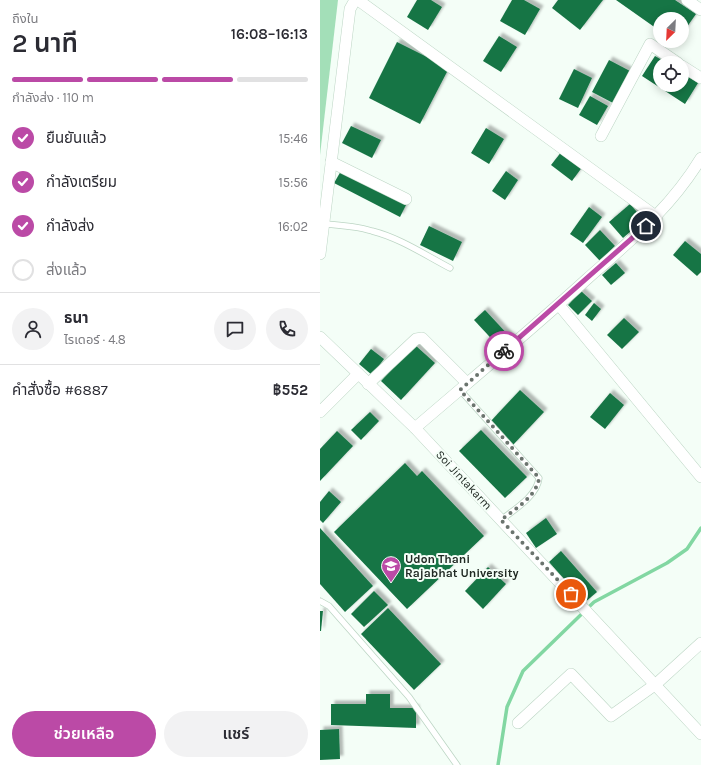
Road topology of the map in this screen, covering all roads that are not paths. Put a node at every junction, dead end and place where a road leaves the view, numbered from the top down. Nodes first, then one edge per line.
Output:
1 (356, 0) edge
2 (687, 0) edge
3 (701, 10) edge
4 (668, 56) edge
5 (689, 70) edge
6 (701, 78) edge
7 (600, 136) dead end
8 (701, 158) edge
9 (331, 162) junction
10 (406, 199) dead end
11 (657, 217) junction
12 (324, 224) junction
13 (320, 254) edge
14 (450, 268) dead end
15 (559, 305) junction
16 (320, 337) edge
17 (358, 374) junction
18 (368, 384) junction
19 (463, 386) junction
20 (320, 412) edge
21 (415, 428) junction
22 (701, 477) edge
23 (501, 520) junction
24 (320, 601) edge
25 (701, 642) edge
26 (656, 684) junction
27 (518, 723) dead end
28 (701, 734) edge
29 (457, 765) edge

1 - 9 street
1 - 11 street
2 - 3 street
4 - 7 street
5 - 6 street
8 - 11 street
9 - 10 street
9 - 12 street
11 - 15 street
12 - 13 street
12 - 14 lane
15 - 19 street
15 - 22 street
16 - 17 street, Soi Jintakarm
17 - 18 street, Soi Jintakarm
17 - 20 street
18 - 19 street
18 - 21 street, Soi Jintakarm
19 - 21 street
19 - 23 lane
21 - 23 street, Soi Jintakarm
23 - 26 street, Soi Jintakarm
24 - 29 lane
25 - 26 street
26 - 27 street
26 - 28 street, Soi Jintakarm

